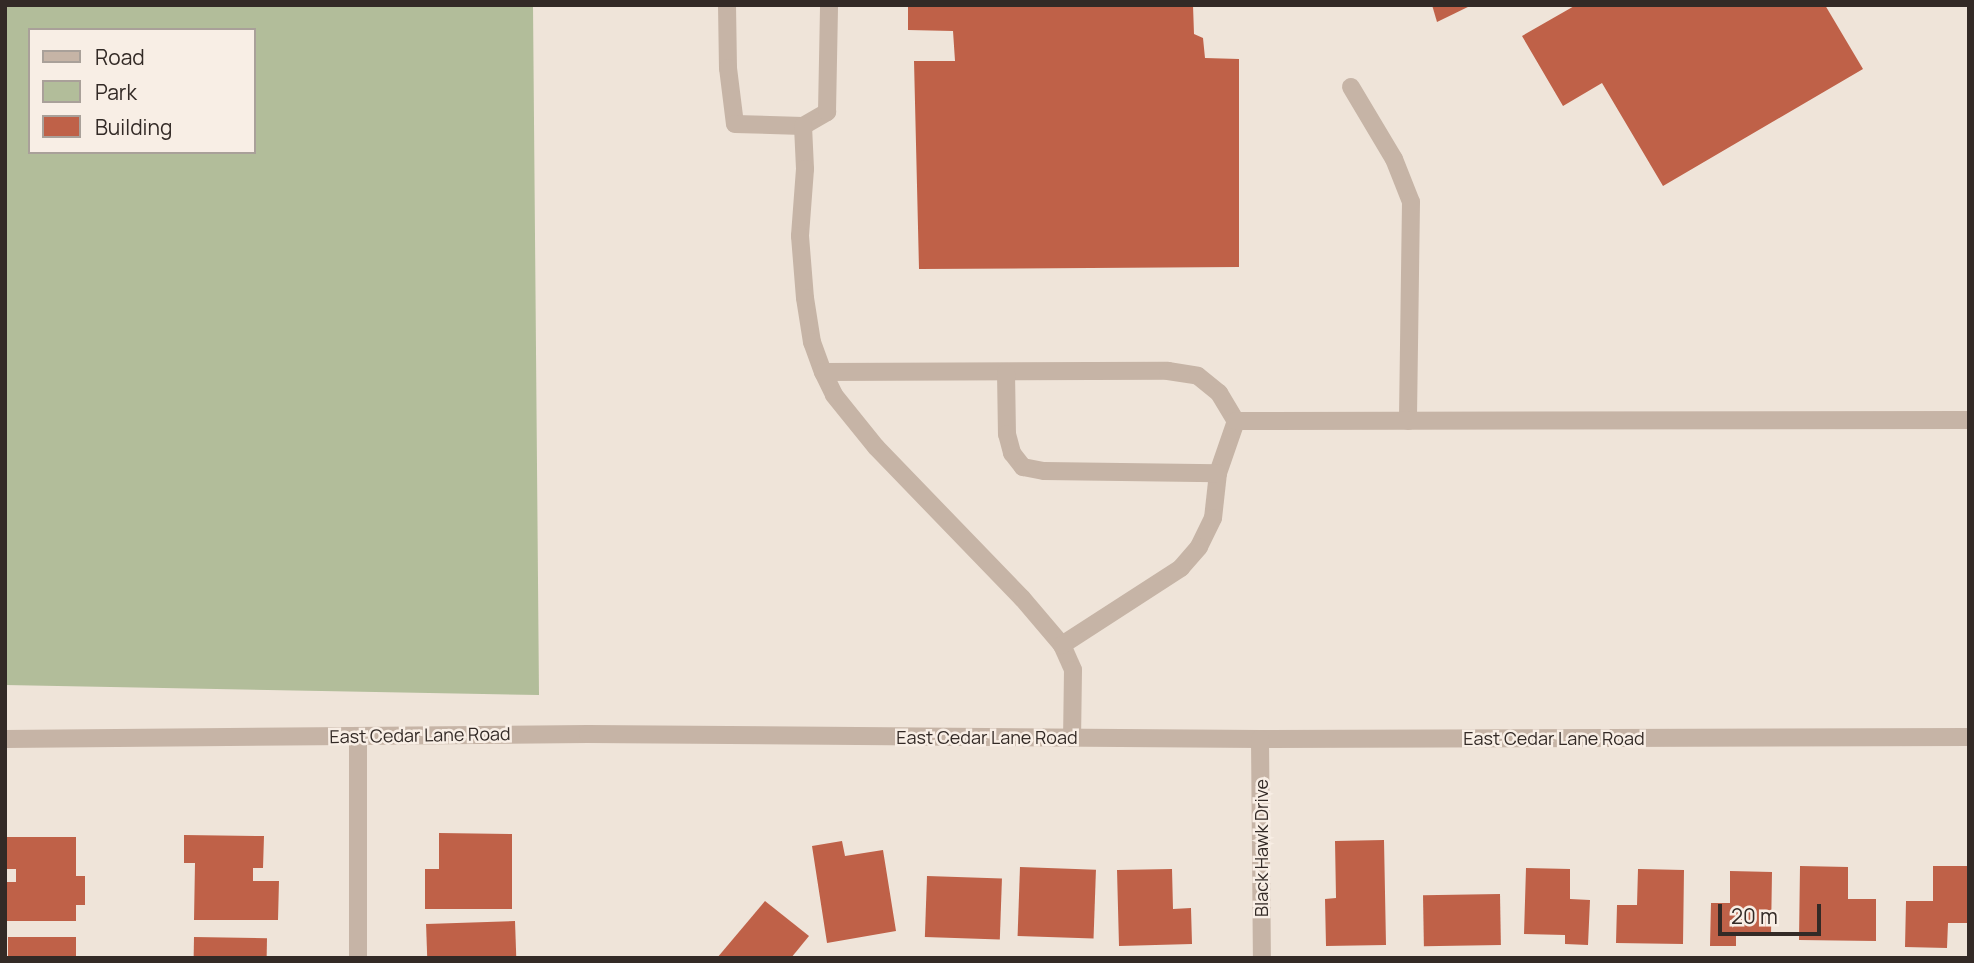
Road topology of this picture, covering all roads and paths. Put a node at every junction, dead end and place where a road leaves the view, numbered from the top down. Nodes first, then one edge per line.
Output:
1 (727, 5) edge
2 (829, 5) edge
3 (1351, 87) dead end
4 (803, 126) junction
5 (823, 372) junction
6 (1006, 372) junction
7 (1969, 419) edge
8 (1236, 421) junction
9 (1408, 421) junction
10 (1218, 473) junction
11 (1062, 645) junction
12 (358, 736) junction
13 (1072, 737) junction
14 (1969, 737) edge
15 (5, 739) edge
16 (1260, 739) junction
17 (358, 958) edge
18 (1262, 958) edge

1 - 4 street
2 - 4 street
3 - 9 street
4 - 5 street
5 - 6 street
5 - 11 street
6 - 8 street
6 - 10 street
7 - 9 street
8 - 9 street
8 - 10 street
10 - 11 street
11 - 13 street
12 - 13 street, East Cedar Lane Road
12 - 15 street, East Cedar Lane Road
12 - 17 street
13 - 16 street, East Cedar Lane Road
14 - 16 street, East Cedar Lane Road
16 - 18 street, Black Hawk Drive

